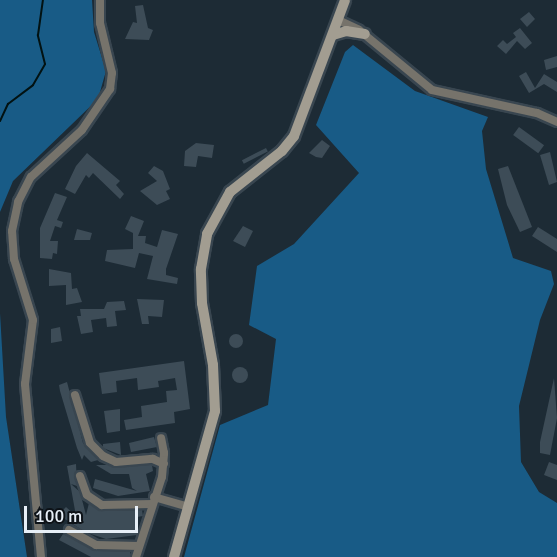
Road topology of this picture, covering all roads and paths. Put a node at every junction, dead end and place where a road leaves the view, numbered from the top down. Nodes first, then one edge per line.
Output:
1 (100, 0) edge
2 (345, 0) edge
3 (338, 20) junction
4 (333, 34) junction
5 (365, 34) junction
6 (556, 121) edge
7 (75, 396) dead end
8 (161, 438) dead end
9 (164, 464) junction
10 (80, 476) dead end
11 (153, 500) junction
12 (188, 507) junction
13 (69, 530) dead end
14 (140, 546) junction
15 (41, 557) edge
16 (136, 557) edge
17 (174, 557) edge

1 - 15 street
2 - 3 main road
3 - 4 main road
3 - 5 street
4 - 5 main road
4 - 12 main road
5 - 6 street
7 - 9 street
8 - 9 street
9 - 11 street
10 - 11 street
11 - 12 street
11 - 14 street
12 - 17 main road
13 - 14 street
14 - 16 street

